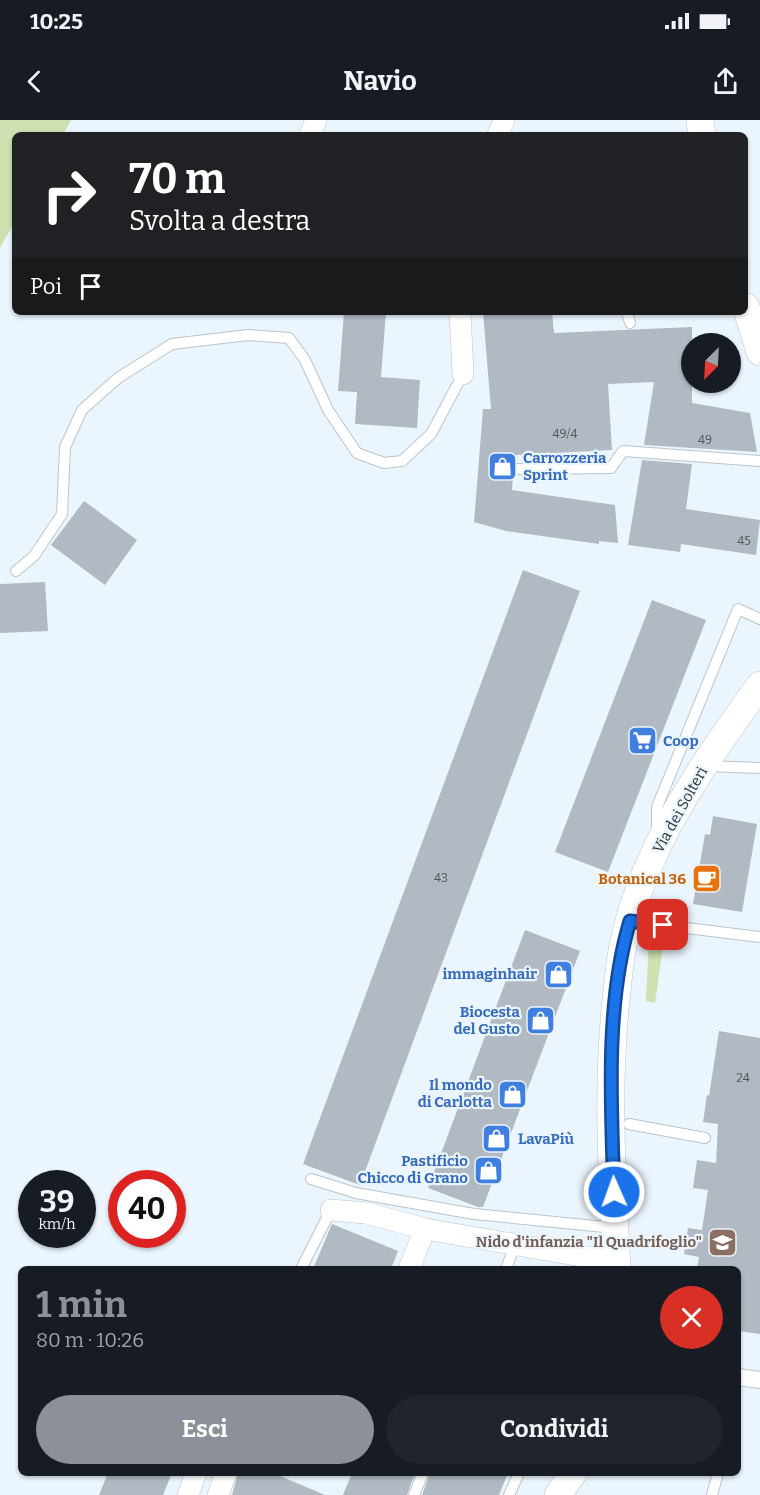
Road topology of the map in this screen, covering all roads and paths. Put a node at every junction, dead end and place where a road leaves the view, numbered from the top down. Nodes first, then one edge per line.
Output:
1 (748, 313) edge
2 (460, 315) edge
3 (760, 351) edge
4 (463, 374) joint
5 (760, 461) edge
6 (517, 470) dead end
7 (16, 571) dead end
8 (760, 619) edge
9 (760, 685) edge
10 (705, 765) junction
11 (760, 768) edge
12 (658, 847) junction
13 (630, 921) junction
14 (760, 937) edge
15 (629, 1125) dead end
16 (705, 1138) dead end
17 (311, 1179) dead end
18 (332, 1210) joint
19 (616, 1228) junction
20 (425, 1229) junction
21 (515, 1245) junction
22 (588, 1263) edge
23 (304, 1266) edge
24 (409, 1266) edge
25 (507, 1266) edge
26 (617, 1266) edge
27 (741, 1377) edge
28 (760, 1380) edge
29 (195, 1476) edge
30 (225, 1476) edge
31 (422, 1476) edge
32 (518, 1476) edge
33 (571, 1476) edge
34 (717, 1476) edge
35 (188, 1495) edge
36 (218, 1495) edge
37 (414, 1495) edge
38 (509, 1495) edge
39 (558, 1495) edge
40 (712, 1495) edge

1 - 3 street
2 - 4 street
4 - 7 lane
5 - 6 lane
8 - 12 lane
9 - 10 street, Via dei Solteri
10 - 11 lane
10 - 12 street, Via dei Solteri
12 - 13 street, Via dei Solteri
13 - 14 lane
13 - 19 street, Via dei Solteri
15 - 16 lane
17 - 19 lane
18 - 20 street
18 - 23 lane
19 - 26 street, Via dei Solteri
20 - 21 street
20 - 24 street
21 - 22 street
21 - 25 lane
22 - 26 street
27 - 28 street
29 - 35 street
30 - 36 street
31 - 37 lane
32 - 38 lane
33 - 39 street
34 - 40 lane

